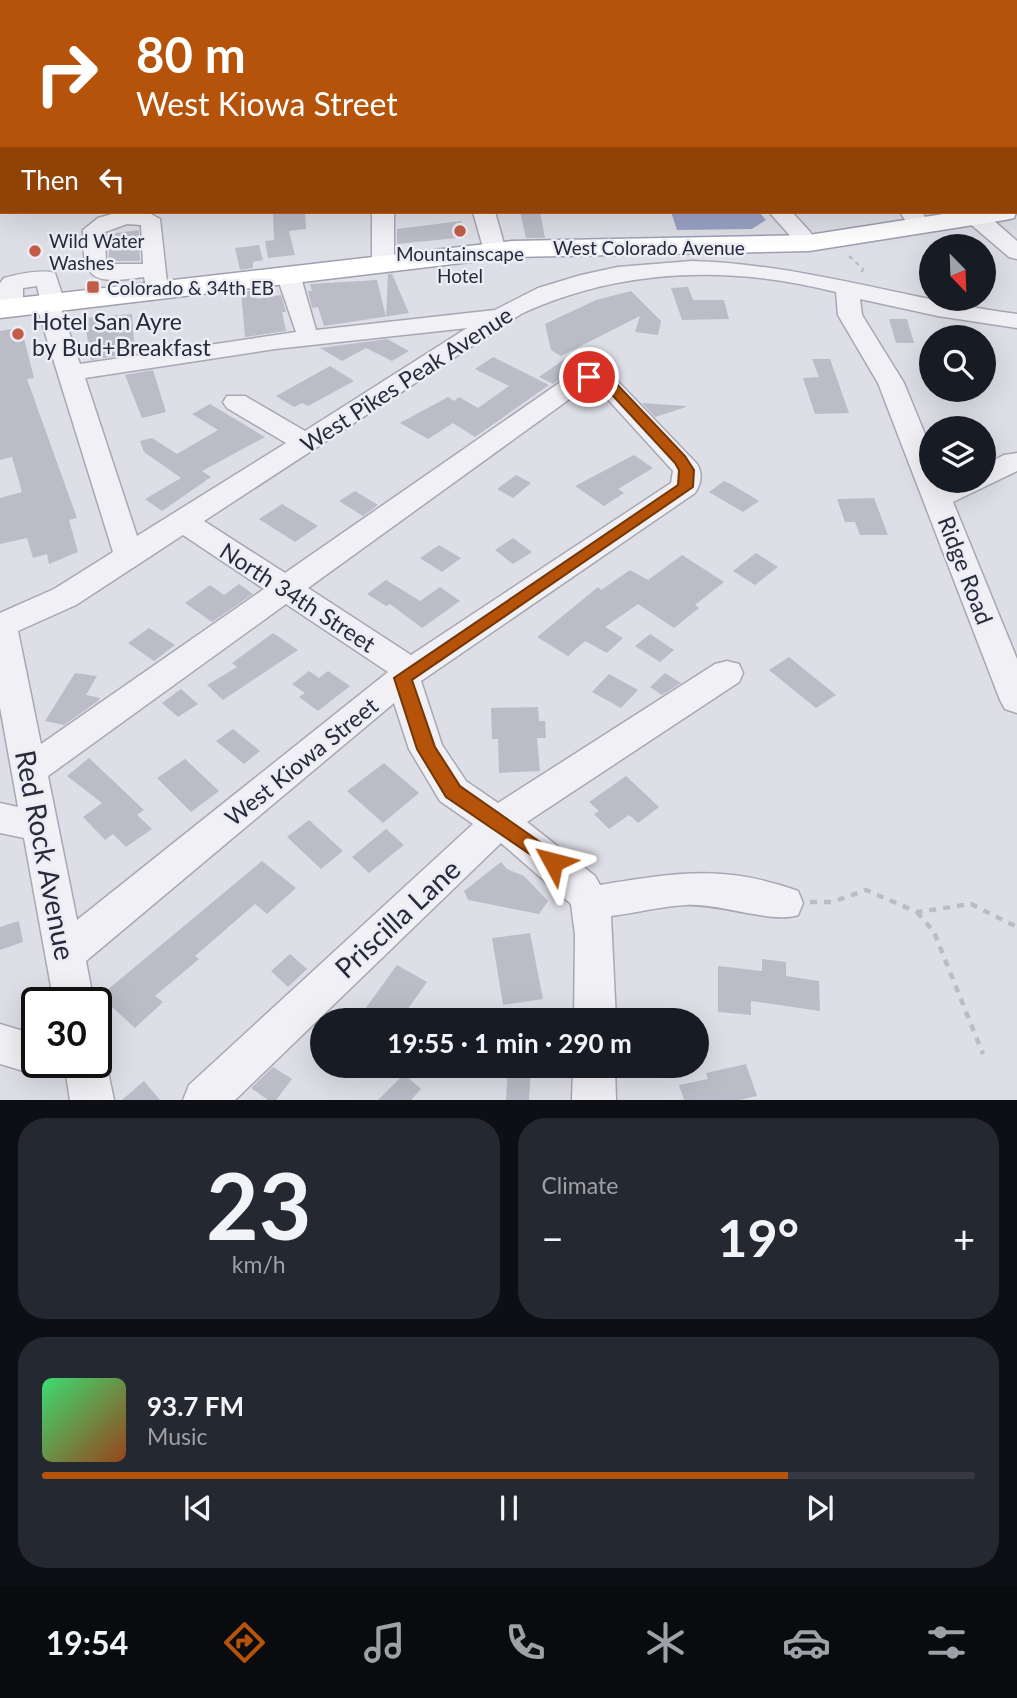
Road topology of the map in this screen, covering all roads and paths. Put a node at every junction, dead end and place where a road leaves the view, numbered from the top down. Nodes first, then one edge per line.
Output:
1 (383, 214) edge
2 (484, 214) edge
3 (782, 214) edge
4 (984, 214) edge
5 (963, 216) edge
6 (916, 219) edge
7 (809, 243) junction
8 (495, 251) junction
9 (1017, 252) edge
10 (383, 263) junction
11 (288, 274) junction
12 (155, 280) junction
13 (847, 288) junction
14 (50, 303) junction
15 (5, 309) edge
16 (501, 317) junction
17 (1017, 321) edge
18 (305, 328) dead end
19 (70, 373) junction
20 (236, 402) dead end
21 (306, 443) junction
22 (1014, 461) dead end
23 (996, 470) edge
24 (948, 493) edge
25 (937, 498) junction
26 (185, 522) junction
27 (129, 556) junction
28 (287, 590) junction
29 (0, 625) edge
30 (727, 673) dead end
31 (407, 674) junction
32 (1017, 700) edge
33 (30, 769) junction
34 (0, 818) edge
35 (498, 823) junction
36 (41, 827) junction
37 (590, 903) junction
38 (784, 903) joint
39 (917, 912) junction
40 (1017, 927) edge
41 (65, 954) junction
42 (71, 987) edge
43 (595, 1008) edge
44 (0, 1044) edge
45 (21, 1050) edge
46 (983, 1054) dead end
47 (594, 1078) edge
48 (204, 1100) edge
49 (594, 1100) edge

1 - 10 street
2 - 8 street
3 - 7 street
4 - 5 main road, West Colorado Avenue
5 - 6 main road, West Colorado Avenue
5 - 9 street
6 - 7 main road, West Colorado Avenue
7 - 8 main road, West Colorado Avenue
8 - 10 main road, West Colorado Avenue
10 - 11 main road, West Colorado Avenue
11 - 12 main road, West Colorado Avenue
11 - 18 street
12 - 12 street
12 - 14 main road, West Colorado Avenue
13 - 16 street, West Pikes Peak Avenue
13 - 17 street, West Pikes Peak Avenue
13 - 25 street, Ridge Road
14 - 15 main road, West Colorado Avenue
14 - 19 street
16 - 19 street
16 - 21 street, West Pikes Peak Avenue
19 - 27 street
20 - 21 street
21 - 26 street, West Pikes Peak Avenue
22 - 23 street
24 - 25 street
25 - 32 street, Ridge Road
26 - 27 street, West Pikes Peak Avenue
26 - 28 street, North 34th Street
27 - 29 street, West Pikes Peak Avenue
28 - 31 street, North 34th Street
28 - 31 street, West Kiowa Street
28 - 33 street
29 - 33 street, Red Rock Avenue
30 - 35 street, Priscilla Lane
31 - 35 street
31 - 41 street, West Kiowa Street
33 - 36 street, Red Rock Avenue
34 - 36 street
35 - 37 street
35 - 48 street, Priscilla Lane
36 - 41 street, Red Rock Avenue
37 - 38 street
37 - 43 street
38 - 39 path
39 - 40 path
39 - 46 path
41 - 42 street, Red Rock Avenue
44 - 45 street
47 - 49 street

